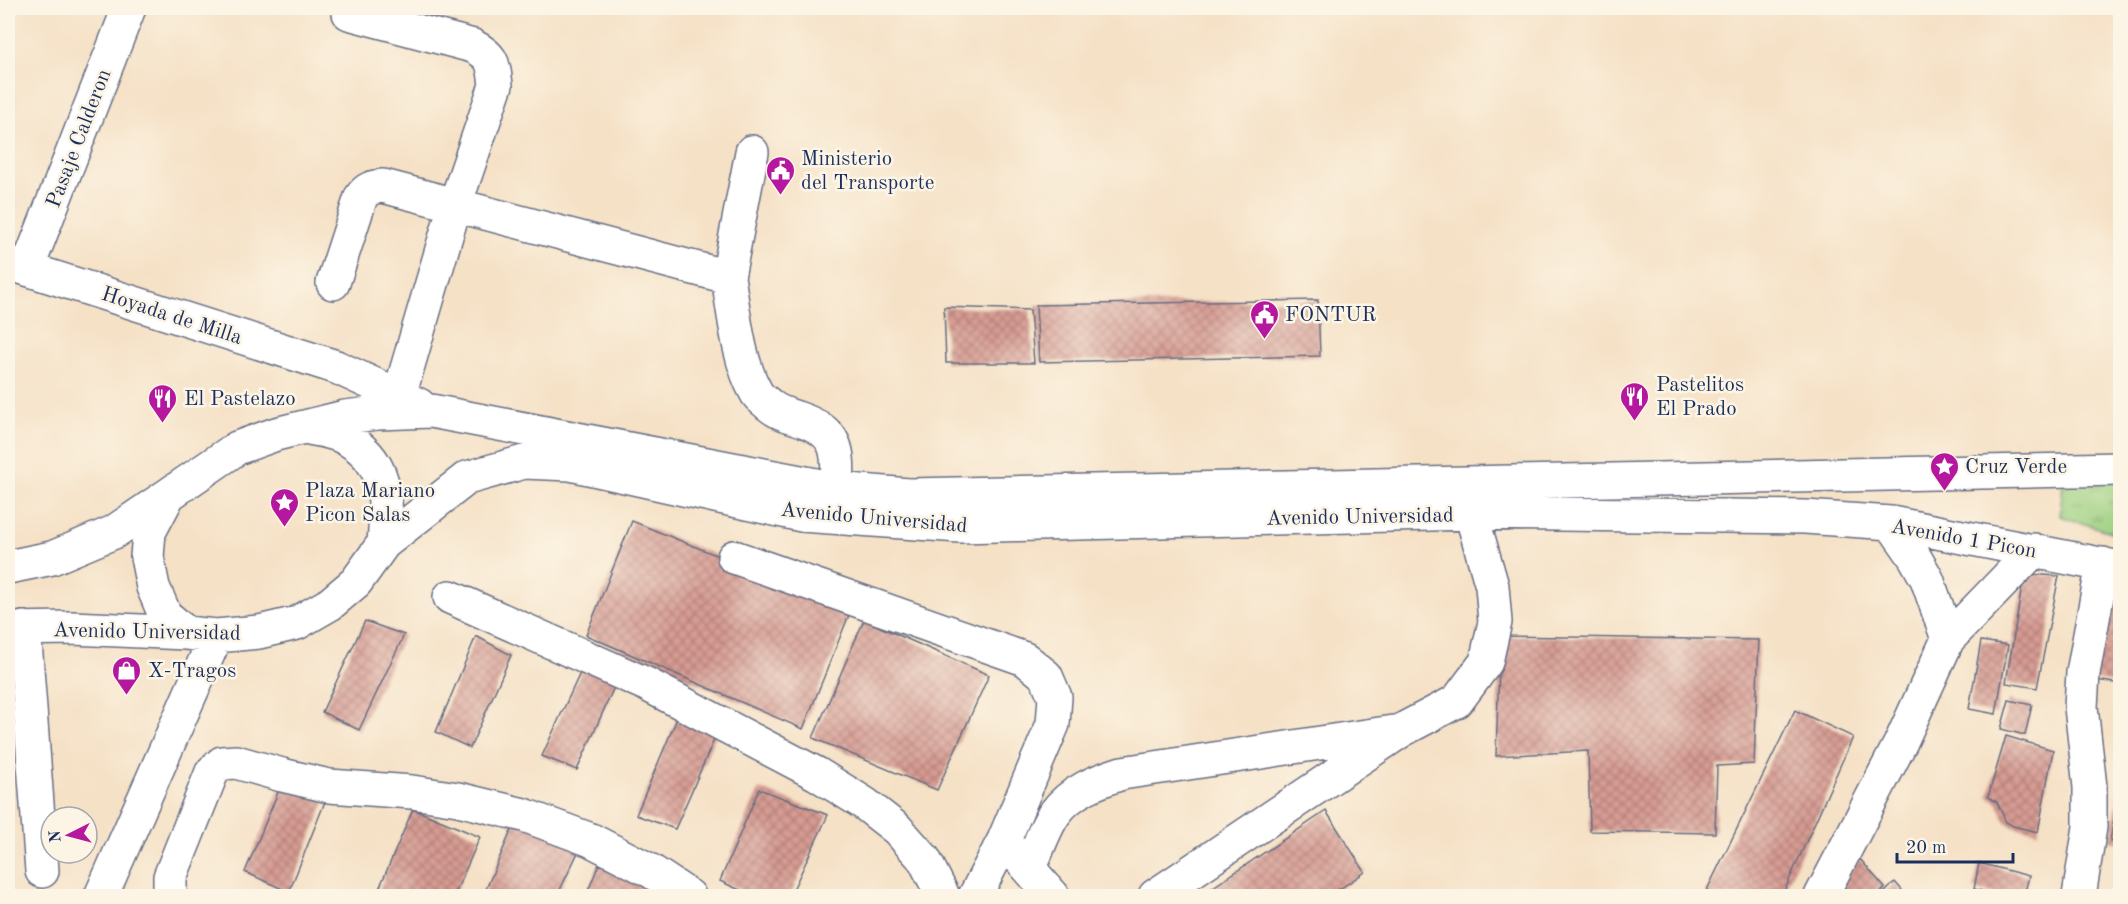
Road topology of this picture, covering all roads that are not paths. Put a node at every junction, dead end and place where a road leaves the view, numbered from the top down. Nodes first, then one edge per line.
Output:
1 (129, 8) edge
2 (349, 13) dead end
3 (752, 152) dead end
4 (454, 205) junction
5 (17, 266) edge
6 (729, 277) junction
7 (333, 283) dead end
8 (399, 396) junction
9 (431, 411) junction
10 (302, 426) junction
11 (2121, 469) edge
12 (837, 489) junction
13 (170, 493) junction
14 (1471, 513) junction
15 (1805, 517) joint
16 (1891, 523) junction
17 (384, 543) junction
18 (2034, 550) junction
19 (734, 557) dead end
20 (2112, 566) edge
21 (8, 567) edge
22 (450, 597) dead end
23 (16, 628) edge
24 (201, 635) junction
25 (1948, 639) junction
26 (1402, 730) junction
27 (1004, 840) junction
28 (1029, 869) junction
29 (42, 871) dead end
30 (102, 897) edge
31 (170, 897) edge
32 (689, 897) edge
33 (943, 897) edge
34 (975, 897) edge
35 (1053, 897) edge
36 (1155, 897) edge
37 (1821, 897) edge
38 (2079, 897) edge

1 - 5 street, Pasaje Calderon
2 - 4 street
3 - 6 street
4 - 6 street
4 - 7 street
4 - 8 street
5 - 8 street, Hoyada de Milla
6 - 12 street
8 - 9 street, Hoyada de Milla
9 - 10 street, Avenido Universidad
9 - 12 street, Avenido Universidad
10 - 13 street, Avenido Universidad
10 - 17 street
11 - 12 street, Avenido Universidad
13 - 21 street, Avenido Universidad
13 - 24 street
14 - 15 street, Avenido Universidad
14 - 17 street, Avenido Universidad
14 - 26 street
15 - 16 street, Avenido 1 Picon
16 - 18 street, Avenido 1 Picon
16 - 25 street
17 - 24 street, Avenido Universidad
18 - 20 street, Avenido 1 Picon
18 - 25 street
19 - 27 street
20 - 38 street
22 - 33 street
23 - 24 street, Avenido Universidad
23 - 29 street
24 - 30 street
25 - 37 street
26 - 28 street
26 - 36 street
27 - 28 street
27 - 34 street
28 - 35 street
31 - 32 street

